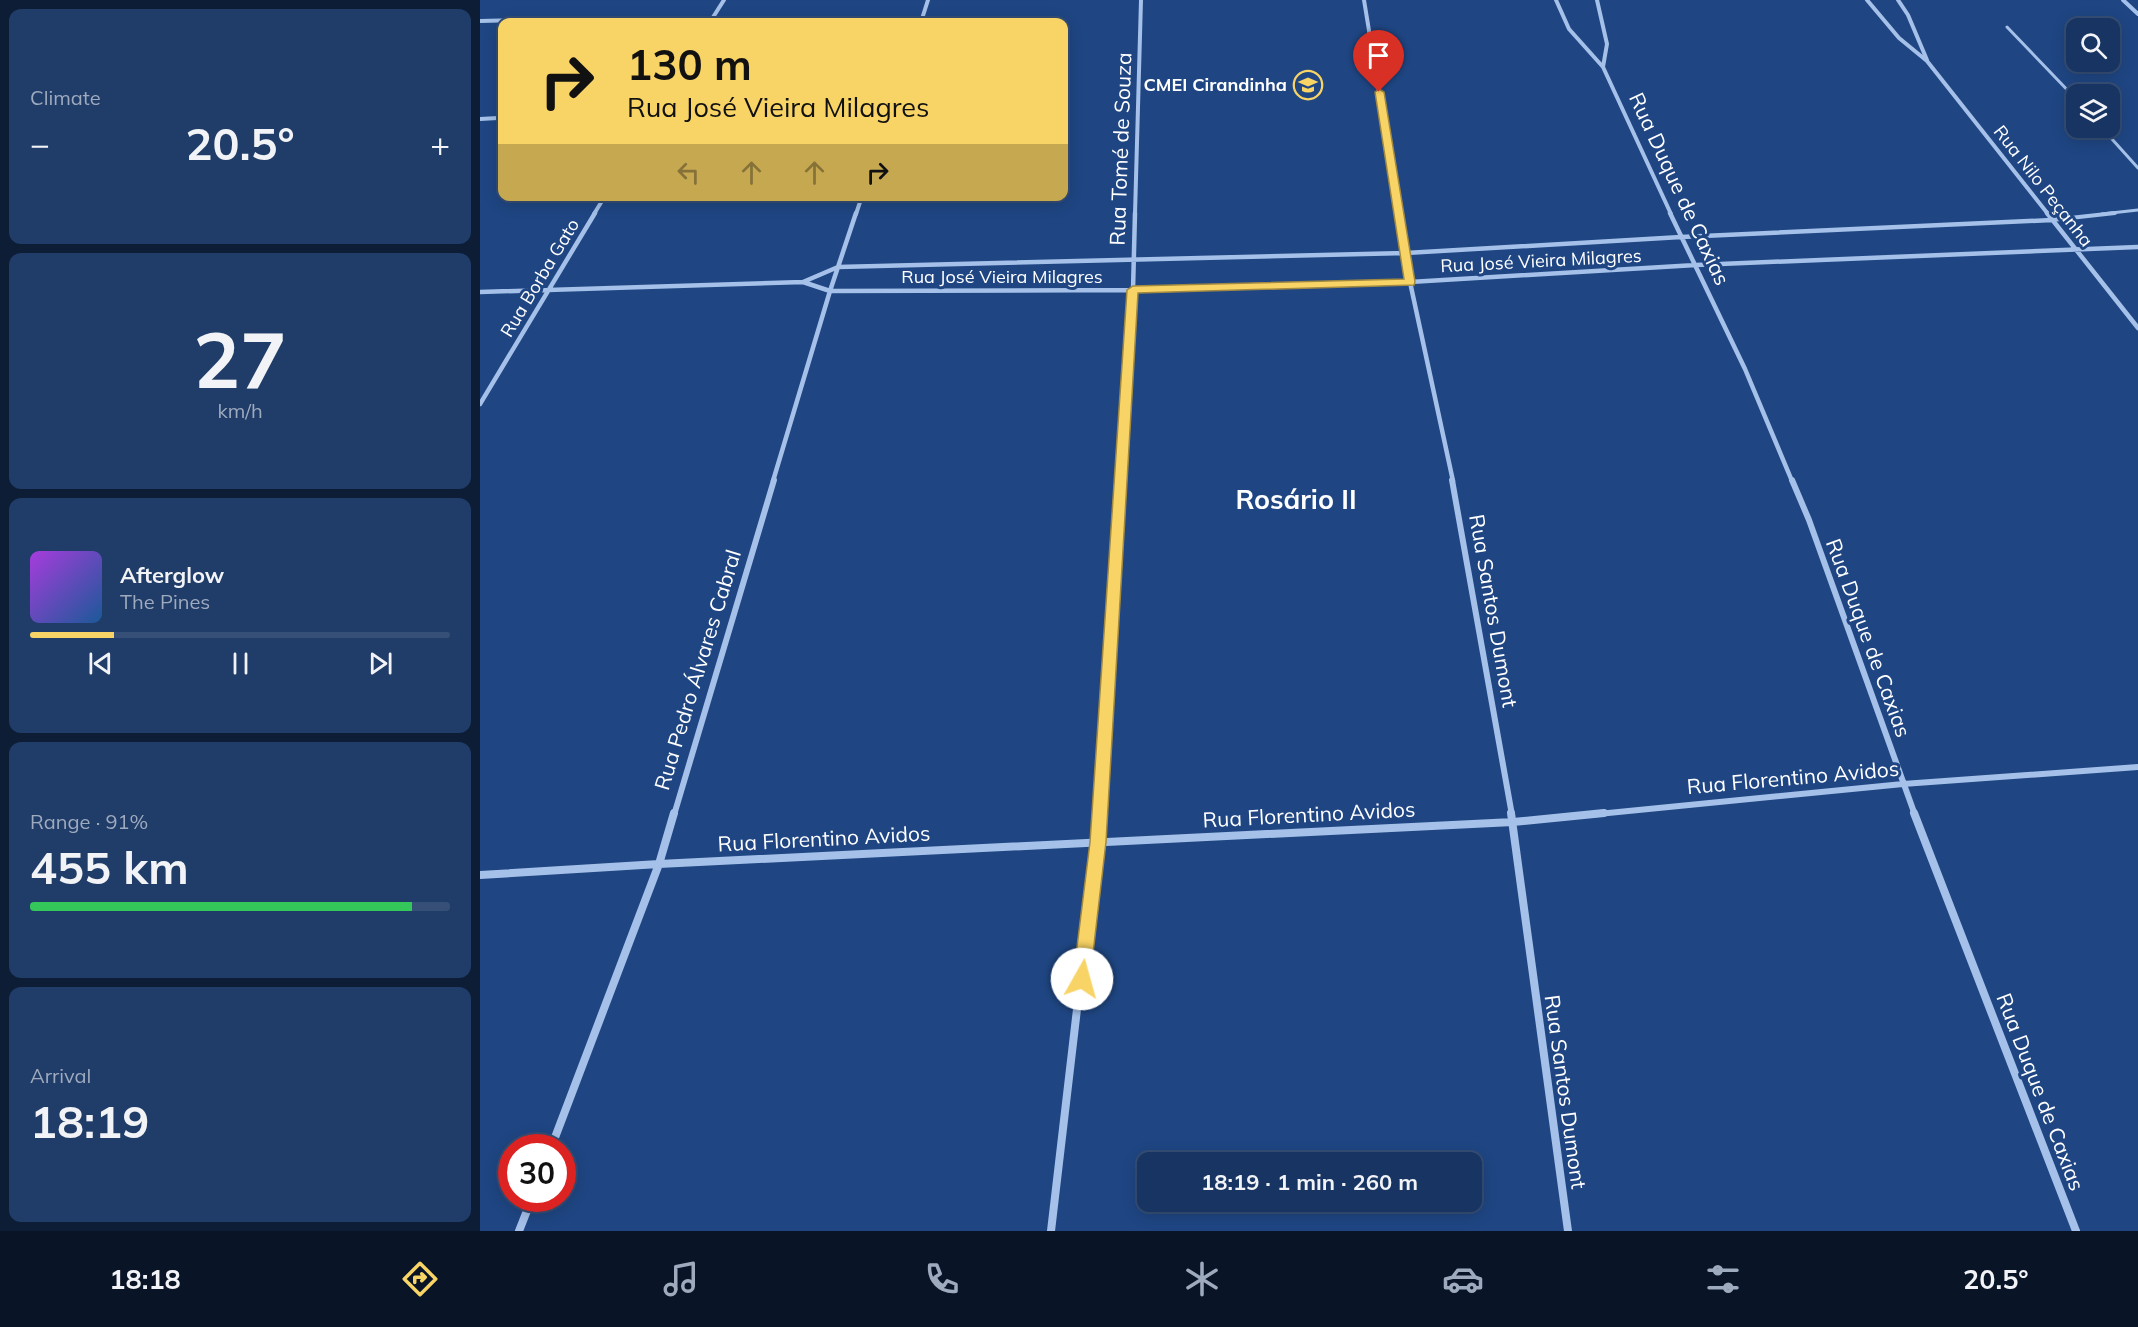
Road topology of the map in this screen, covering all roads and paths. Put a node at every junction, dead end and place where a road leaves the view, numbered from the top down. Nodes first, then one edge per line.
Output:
1 (724, 0) edge
2 (928, 0) edge
3 (1141, 0) edge
4 (1364, 0) edge
5 (1556, 0) edge
6 (1597, 0) edge
7 (1867, 0) edge
8 (1898, 0) edge
9 (2123, 0) edge
10 (2138, 14) edge
11 (713, 18) edge
12 (922, 18) edge
13 (480, 21) edge
14 (498, 21) edge
15 (2007, 27) dead end
16 (1927, 61) junction
17 (1603, 67) junction
18 (2066, 89) edge
19 (498, 118) dead end
20 (480, 119) edge
21 (2111, 138) edge
22 (2138, 168) edge
23 (602, 201) edge
24 (860, 201) edge
25 (2138, 210) edge
26 (2052, 220) junction
27 (1681, 237) junction
28 (2138, 247) edge
29 (2076, 250) junction
30 (1406, 253) junction
31 (1134, 260) junction
32 (1696, 265) junction
33 (838, 267) junction
34 (803, 282) junction
35 (1410, 282) junction
36 (1133, 290) junction
37 (548, 291) junction
38 (830, 291) junction
39 (480, 292) edge
40 (2138, 328) edge
41 (480, 404) edge
42 (2138, 767) edge
43 (1903, 784) junction
44 (1513, 822) junction
45 (1098, 842) junction
46 (659, 864) junction
47 (480, 875) edge
48 (556, 1134) edge
49 (526, 1212) edge
50 (519, 1231) edge
51 (1051, 1231) edge
52 (1568, 1231) edge
53 (2076, 1231) edge

1 - 11 street
2 - 12 street
3 - 31 street, Rua Tomé de Souza
4 - 30 street, Rua Santos Dumont
5 - 17 street, Rua Duque de Caxias
6 - 17 street, Rua Duque de Caxias
7 - 16 street, Rua Nilo Peçanha
8 - 16 street, Rua Nilo Peçanha
9 - 10 street
13 - 14 street
15 - 18 lane
16 - 26 street, Rua Nilo Peçanha
17 - 27 street, Rua Duque de Caxias
19 - 20 street
21 - 22 lane
23 - 37 street, Rua Borba Gato
24 - 33 street, Rua Pedro Álvares Cabral
25 - 26 lane
26 - 27 street
26 - 29 street, Rua Nilo Peçanha
27 - 30 street
27 - 32 street, Rua Duque de Caxias
28 - 29 street, Rua José Vieira Milagres
29 - 32 street, Rua José Vieira Milagres
29 - 40 street, Rua Nilo Peçanha
30 - 31 street
30 - 35 street, Rua Santos Dumont
31 - 33 street
31 - 36 street, Rua Tomé de Souza
32 - 35 street, Rua José Vieira Milagres
32 - 43 street, Rua Duque de Caxias
33 - 34 street, Rua José Vieira Milagres
33 - 38 street, Rua Pedro Álvares Cabral
34 - 37 street, Rua José Vieira Milagres
34 - 38 street, Rua José Vieira Milagres
35 - 36 street, Rua José Vieira Milagres
35 - 44 street, Rua Santos Dumont
36 - 38 street, Rua José Vieira Milagres
36 - 45 street, Rua Tomé de Souza
37 - 39 street, Rua José Vieira Milagres
37 - 41 street, Rua Borba Gato
38 - 46 street, Rua Pedro Álvares Cabral
42 - 43 street, Rua Florentino Avidos
43 - 44 street, Rua Florentino Avidos
43 - 53 street, Rua Duque de Caxias
44 - 45 street, Rua Florentino Avidos
44 - 52 street, Rua Santos Dumont
45 - 46 street, Rua Florentino Avidos
45 - 51 street, Rua Tomé de Souza
46 - 47 street, Rua Florentino Avidos
46 - 48 street, Rua Pedro Álvares Cabral
49 - 50 street

